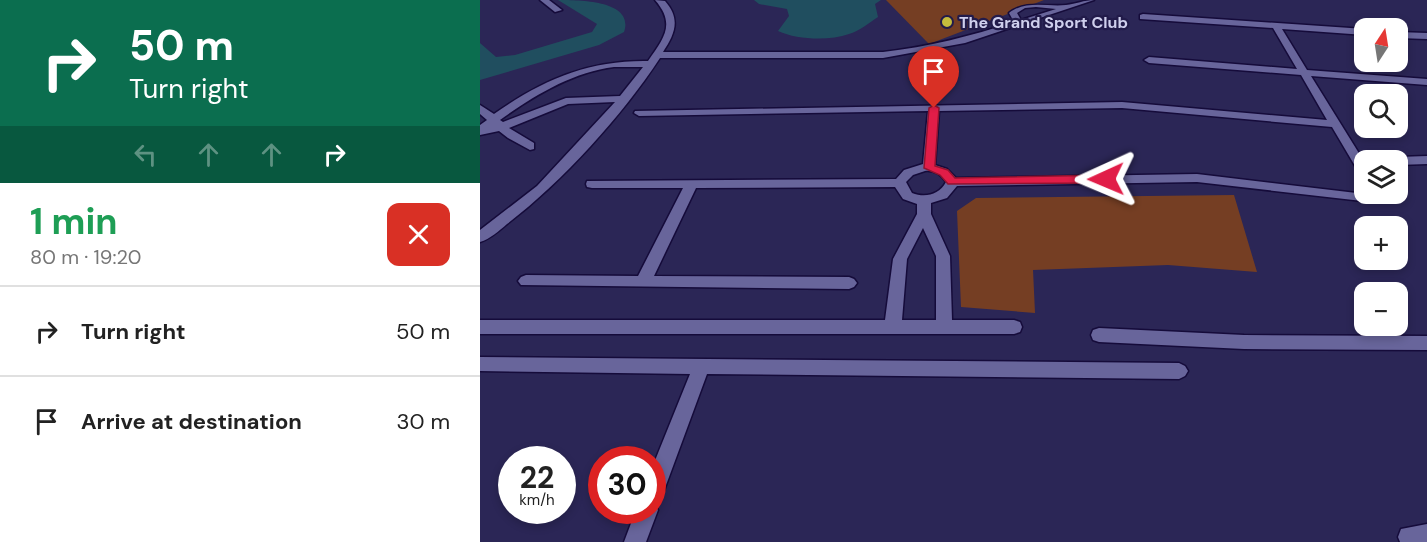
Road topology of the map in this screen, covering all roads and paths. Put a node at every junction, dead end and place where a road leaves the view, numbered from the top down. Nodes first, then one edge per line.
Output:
1 (544, 0) edge
2 (659, 0) edge
3 (1090, 0) edge
4 (1065, 8) junction
5 (558, 10) dead end
6 (1143, 17) dead end
7 (1019, 23) junction
8 (1276, 26) junction
9 (1354, 31) edge
10 (1408, 35) edge
11 (1427, 36) edge
12 (654, 60) junction
13 (1149, 60) dead end
14 (1304, 73) junction
15 (1427, 82) edge
16 (622, 99) junction
17 (480, 108) edge
18 (934, 108) junction
19 (639, 113) dead end
20 (497, 123) junction
21 (1335, 124) junction
22 (480, 131) edge
23 (530, 147) dead end
24 (1354, 152) edge
25 (1427, 160) edge
26 (1408, 161) edge
27 (929, 168) junction
28 (952, 182) junction
29 (691, 183) junction
30 (900, 183) junction
31 (592, 184) dead end
32 (1354, 196) edge
33 (924, 207) junction
34 (480, 237) edge
35 (644, 280) junction
36 (526, 281) dead end
37 (849, 283) dead end
38 (893, 326) junction
39 (480, 327) edge
40 (944, 327) junction
41 (1014, 327) dead end
42 (1099, 335) dead end
43 (1427, 343) edge
44 (480, 364) edge
45 (702, 365) junction
46 (1179, 370) dead end
47 (666, 459) edge
48 (642, 524) edge
49 (635, 542) edge

1 - 5 street
2 - 12 street
3 - 4 street
4 - 7 street
4 - 7 street
6 - 8 street
7 - 12 street
8 - 9 street
8 - 14 street
10 - 11 street
12 - 16 street
12 - 20 street
13 - 14 street
14 - 15 street
14 - 21 street
16 - 20 street
16 - 34 street
17 - 20 street
18 - 19 street
18 - 21 street
18 - 27 street
20 - 22 street
20 - 23 street
21 - 24 street
25 - 26 street
27 - 28 street
27 - 30 street
28 - 32 street
28 - 33 street
29 - 30 street
29 - 31 street
29 - 35 street
30 - 33 street
33 - 38 street
33 - 40 street
35 - 36 street
35 - 37 street
38 - 39 street
38 - 40 street
40 - 41 street
42 - 43 street
44 - 45 street
45 - 46 street
45 - 47 street
48 - 49 street

